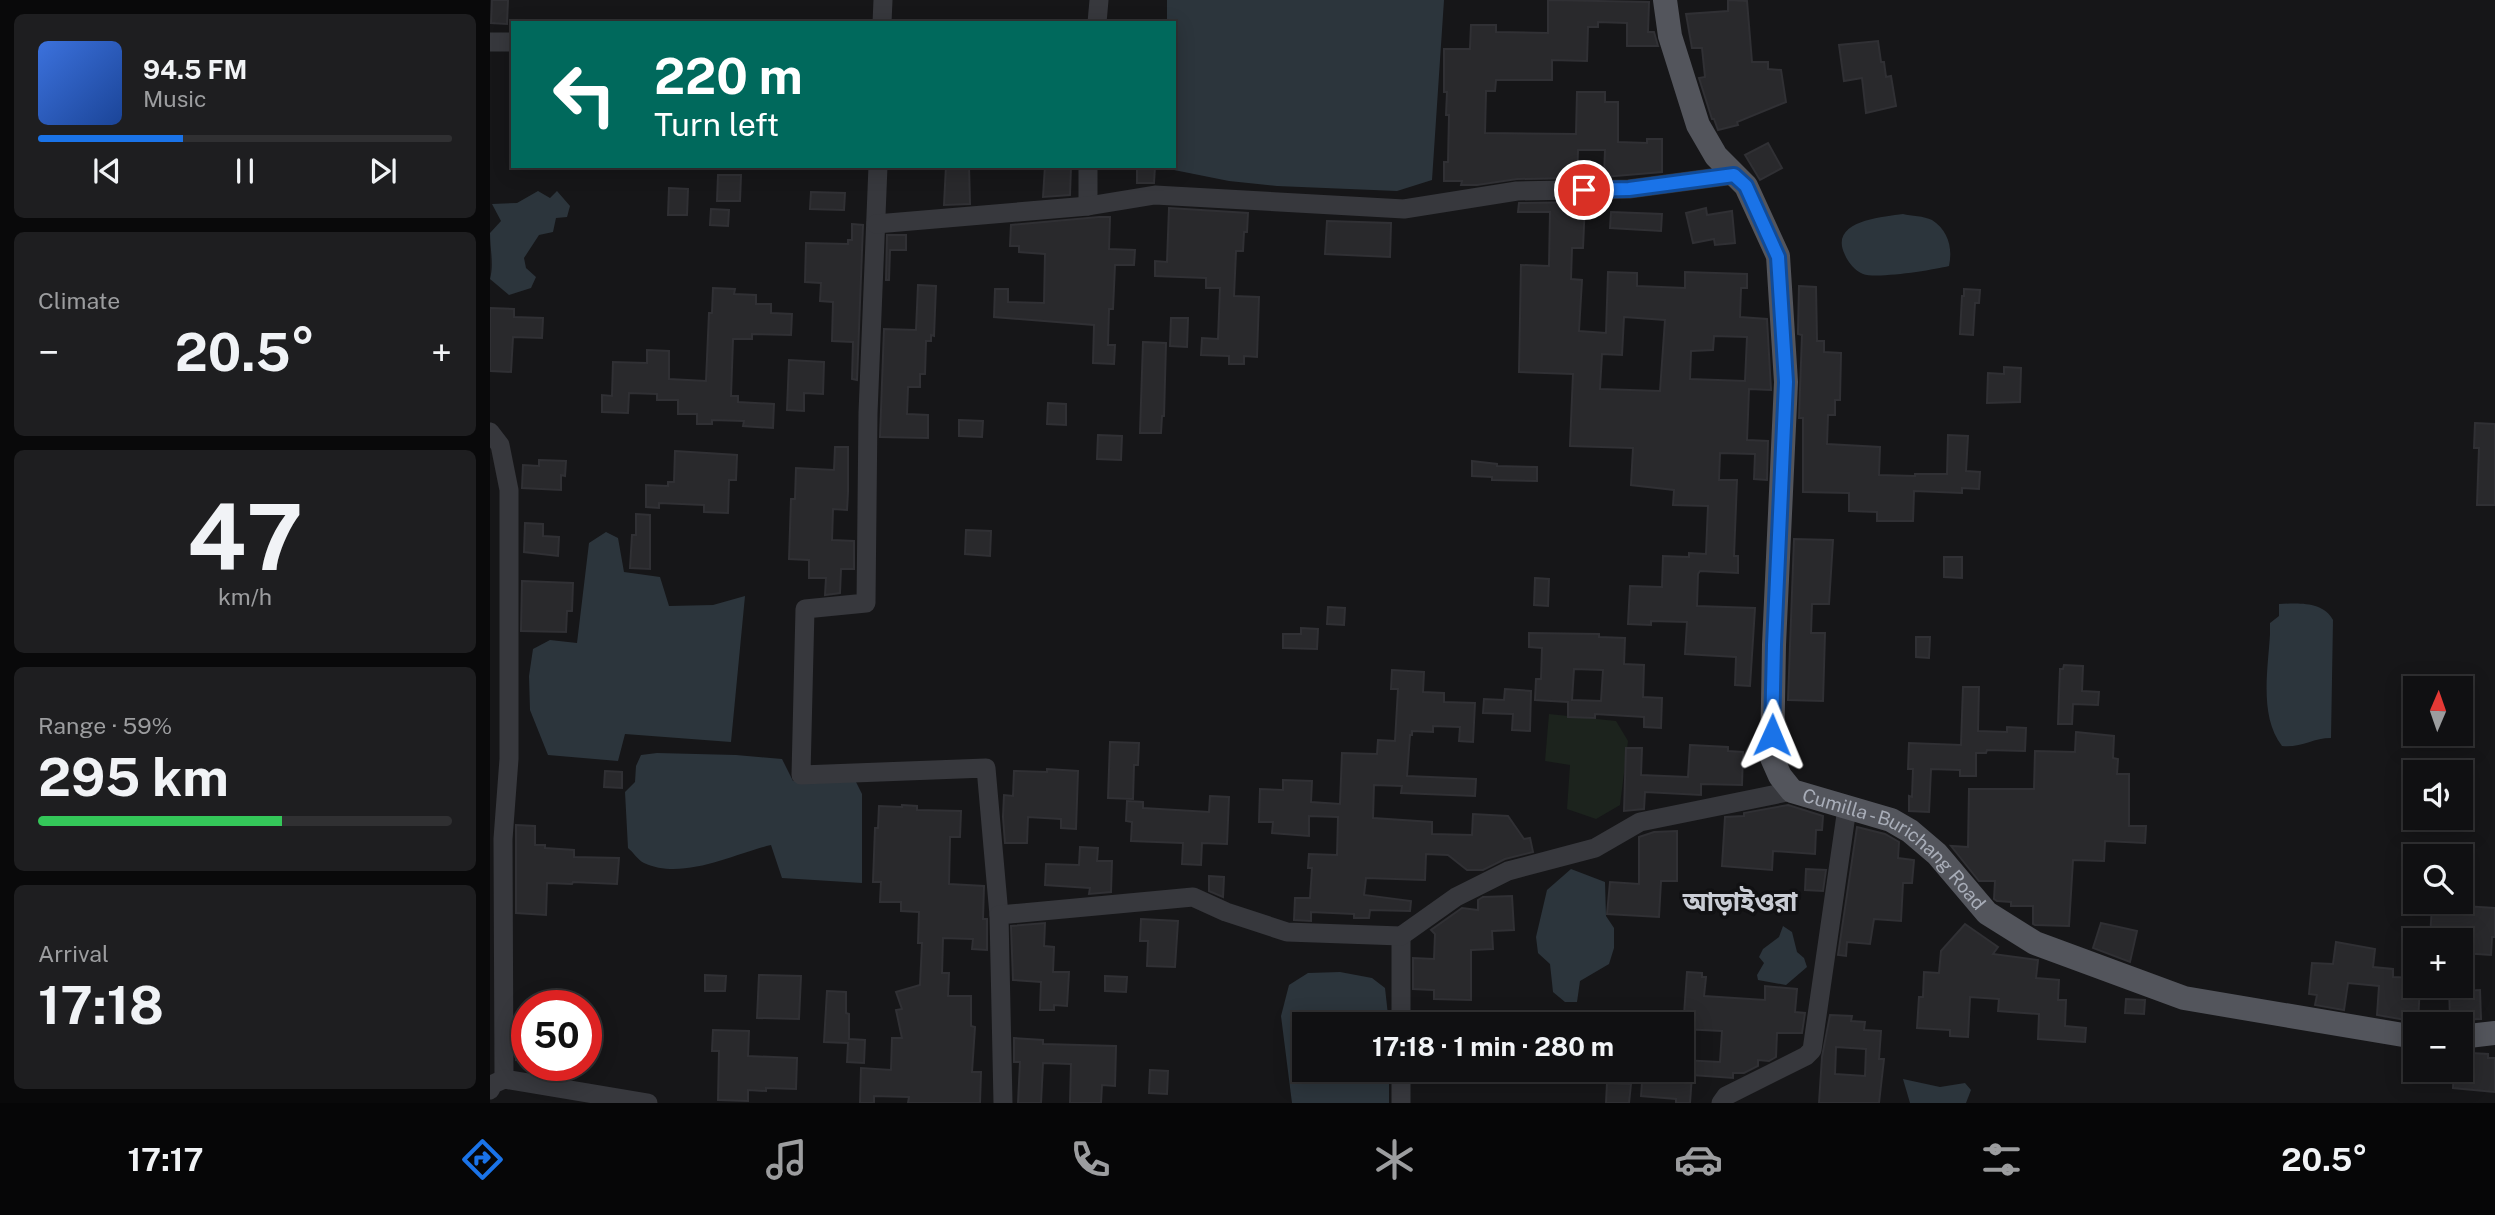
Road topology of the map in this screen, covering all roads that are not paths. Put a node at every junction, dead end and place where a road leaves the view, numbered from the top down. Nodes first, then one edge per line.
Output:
1 (883, 0) edge
2 (1099, 0) edge
3 (1665, 0) edge
4 (882, 21) edge
5 (1097, 21) edge
6 (490, 42) edge
7 (511, 42) edge
8 (878, 168) edge
9 (1088, 168) edge
10 (1734, 175) junction
11 (1088, 206) junction
12 (876, 224) junction
13 (490, 432) edge
14 (1792, 791) junction
15 (1847, 808) junction
16 (999, 915) junction
17 (1401, 936) junction
18 (1401, 1012) edge
19 (2495, 1033) edge
20 (2403, 1035) edge
21 (2473, 1036) edge
22 (1401, 1082) edge
23 (497, 1084) edge
24 (648, 1103) edge
25 (1003, 1103) edge
26 (1401, 1103) edge
27 (1721, 1103) edge

1 - 4 street
2 - 5 street
3 - 10 main road, Cumilla - Burichang Road
6 - 7 street
8 - 12 street
9 - 11 street
10 - 11 street
10 - 14 main road, Cumilla - Burichang Road
11 - 12 street
12 - 16 street
13 - 23 street
14 - 15 main road, Cumilla - Burichang Road
14 - 17 street
15 - 20 main road, Cumilla - Burichang Road
15 - 27 street
16 - 17 street
16 - 25 street
17 - 18 street
19 - 21 main road
22 - 26 street
23 - 24 street

